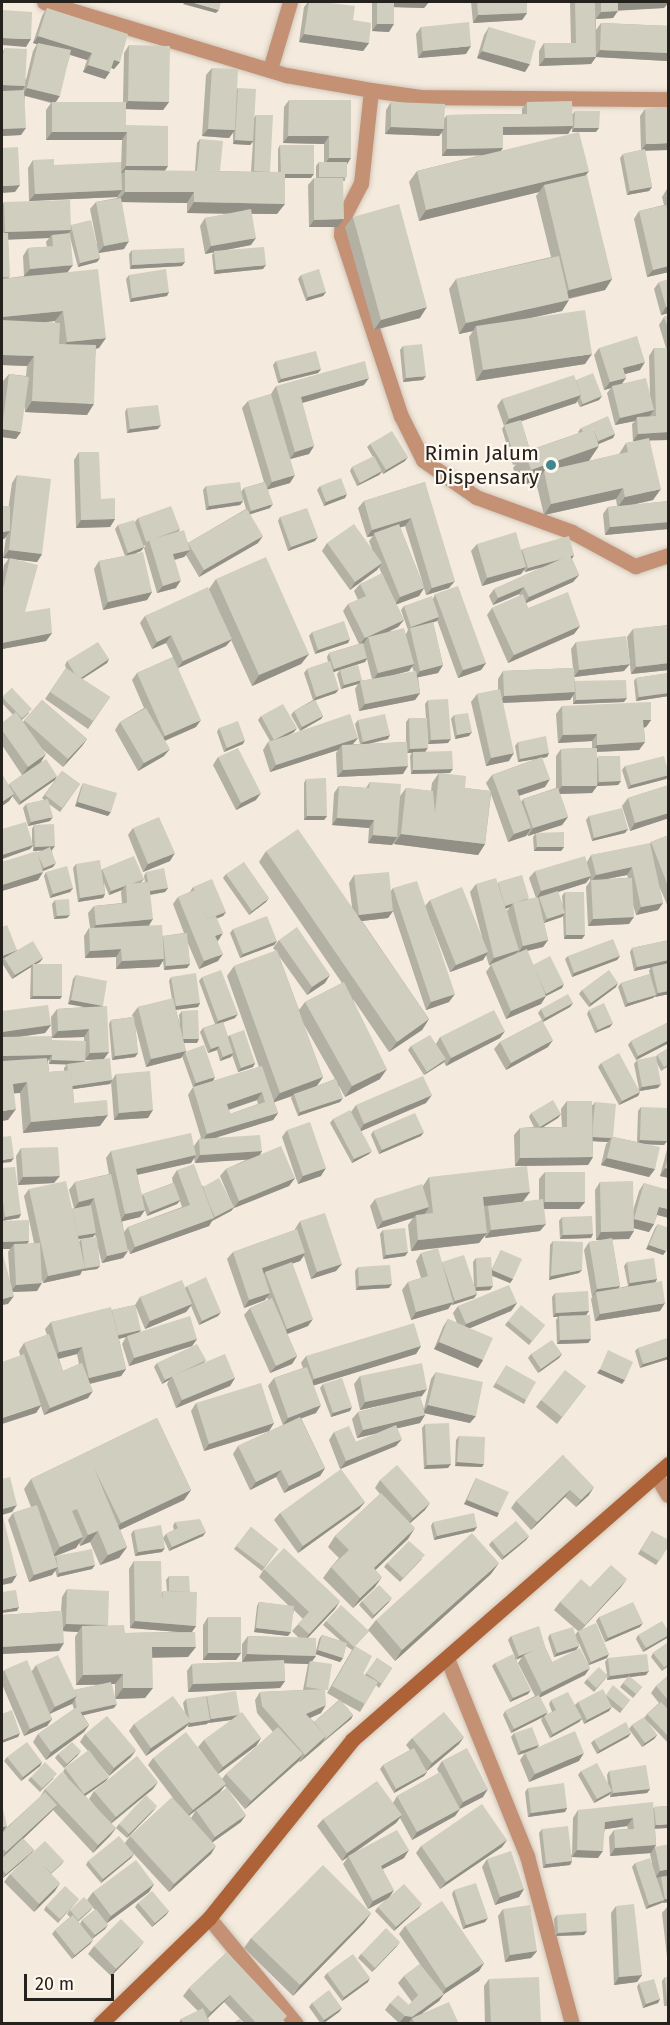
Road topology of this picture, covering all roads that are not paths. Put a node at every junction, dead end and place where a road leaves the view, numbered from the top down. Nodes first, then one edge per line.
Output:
1 (44, 2) edge
2 (290, 2) edge
3 (270, 69) junction
4 (371, 90) junction
5 (669, 99) edge
6 (669, 555) edge
7 (669, 1464) edge
8 (657, 1477) junction
9 (669, 1495) edge
10 (447, 1658) junction
11 (209, 1918) junction
12 (100, 2024) edge
13 (296, 2024) edge
14 (572, 2024) edge

1 - 3 street
2 - 3 street
3 - 4 street
4 - 5 street
4 - 6 street
7 - 8 street
8 - 9 street
8 - 10 street
10 - 11 street
10 - 14 street
11 - 12 street
11 - 13 street

